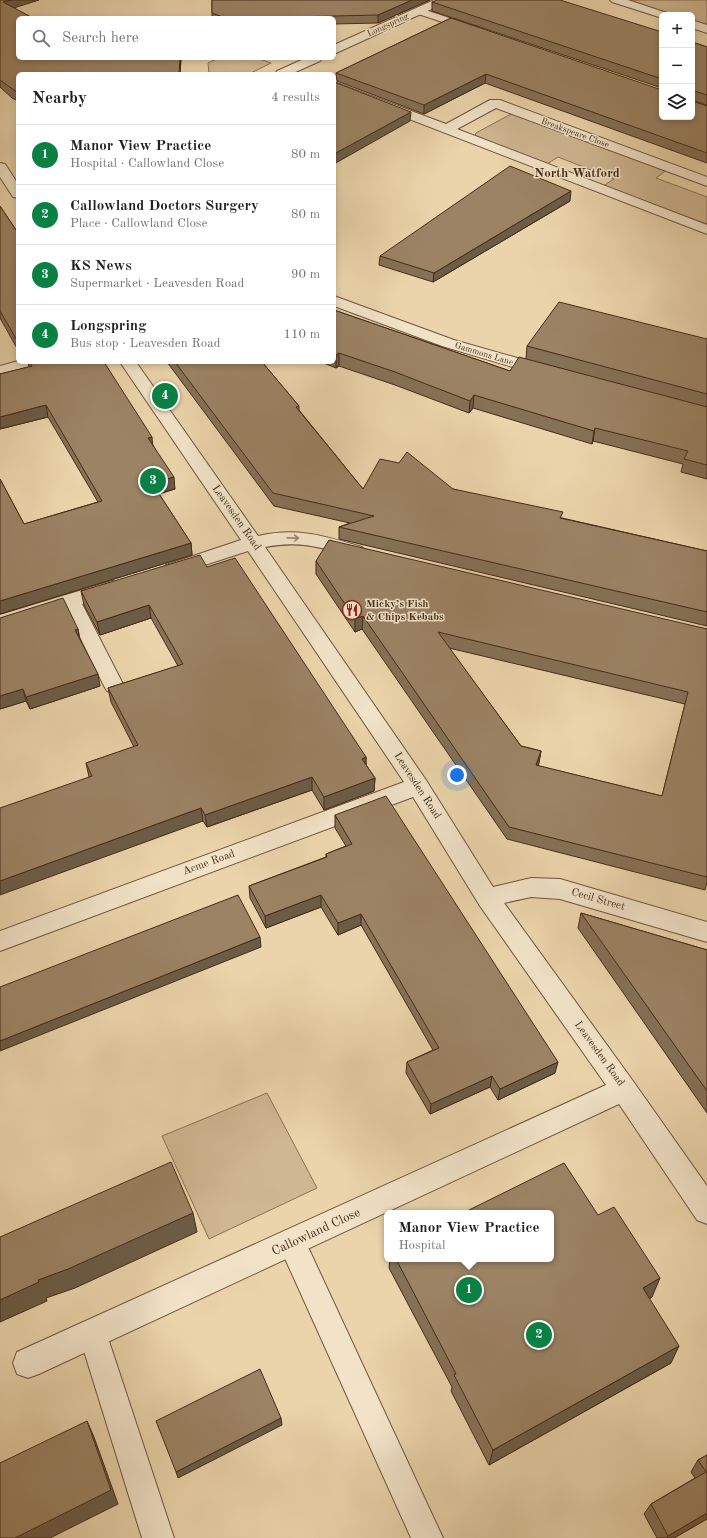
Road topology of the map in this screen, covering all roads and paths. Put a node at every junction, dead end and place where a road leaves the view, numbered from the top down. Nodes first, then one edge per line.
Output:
1 (443, 0) edge
2 (616, 0) edge
3 (419, 11) junction
4 (659, 14) edge
5 (695, 25) edge
6 (707, 29) edge
7 (486, 34) edge
8 (336, 49) edge
9 (313, 60) edge
10 (293, 72) edge
11 (336, 87) edge
12 (447, 129) junction
13 (0, 167) edge
14 (707, 182) edge
15 (15, 185) edge
16 (0, 194) edge
17 (707, 230) edge
18 (336, 302) edge
19 (26, 364) edge
20 (129, 364) edge
21 (0, 371) edge
22 (554, 374) edge
23 (254, 544) junction
24 (373, 555) edge
25 (159, 573) edge
26 (129, 582) edge
27 (71, 600) junction
28 (0, 622) edge
29 (114, 686) edge
30 (418, 786) junction
31 (488, 899) junction
32 (707, 932) edge
33 (0, 941) edge
34 (624, 1089) junction
35 (707, 1210) edge
36 (292, 1243) junction
37 (93, 1335) junction
38 (28, 1363) dead end
39 (158, 1538) edge
40 (427, 1538) edge

1 - 3 street, Longspring
2 - 4 street
3 - 7 lane
3 - 8 street, Longspring
5 - 6 street
9 - 10 street
11 - 12 street
12 - 14 street, Breakspeare Close
12 - 17 street
13 - 15 street
15 - 16 street
18 - 22 street, Gammons Lane
19 - 21 street
20 - 23 street, Leavesden Road
23 -> 24 street
23 - 25 street
23 - 30 street, Leavesden Road
26 - 27 street
27 - 28 street
27 - 29 lane
30 - 31 street, Leavesden Road
30 - 33 street, Acme Road
31 - 32 street, Cecil Street
31 - 34 street, Leavesden Road
34 - 35 street, Leavesden Road
34 - 36 street, Callowland Close
36 - 37 street, Callowland Close
36 - 40 lane
37 - 38 street, Callowland Close
37 - 39 lane

